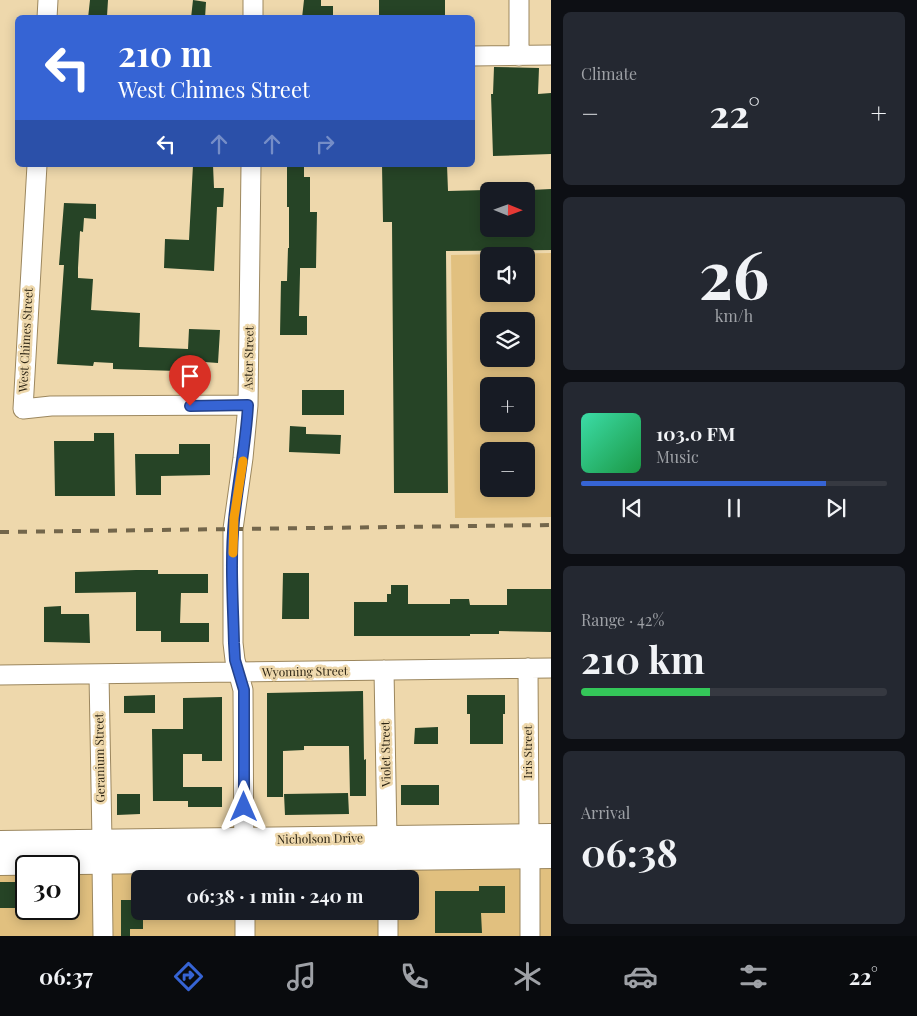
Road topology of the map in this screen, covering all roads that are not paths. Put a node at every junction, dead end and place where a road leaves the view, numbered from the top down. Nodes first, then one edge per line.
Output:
1 (48, 0) edge
2 (253, 0) edge
3 (519, 0) edge
4 (47, 15) edge
5 (253, 15) edge
6 (551, 55) edge
7 (475, 56) edge
8 (519, 56) junction
9 (37, 167) edge
10 (251, 167) edge
11 (248, 405) junction
12 (528, 668) junction
13 (551, 668) edge
14 (384, 670) junction
15 (238, 673) junction
16 (99, 674) junction
17 (0, 675) edge
18 (0, 842) edge
19 (540, 846) edge
20 (102, 852) junction
21 (387, 859) edge
22 (244, 860) edge
23 (0, 864) edge
24 (245, 920) edge
25 (388, 920) edge
26 (103, 936) edge
27 (245, 936) edge
28 (388, 936) edge
29 (530, 936) edge

1 - 4 street
2 - 5 street
3 - 8 street
6 - 8 street
7 - 8 street
9 - 11 street, West Chimes Street
10 - 11 street, Aster Street
11 - 15 street, Aster Street
12 - 13 street, Wyoming Street
12 - 14 street, Wyoming Street
12 - 19 street, Iris Street
14 - 15 street, Wyoming Street
14 - 21 street, Violet Street
15 - 16 street, Wyoming Street
15 - 22 street, Aster Street
16 - 17 street, Wyoming Street
16 - 20 street, Geranium Street
18 - 20 main road, Nicholson Drive
19 - 21 main road, Nicholson Drive
19 - 29 street, Iris Street
20 - 22 main road, Nicholson Drive
20 - 23 main road, Nicholson Drive
20 - 26 street, Geranium Street
21 - 22 main road, Nicholson Drive
24 - 27 street
25 - 28 street

